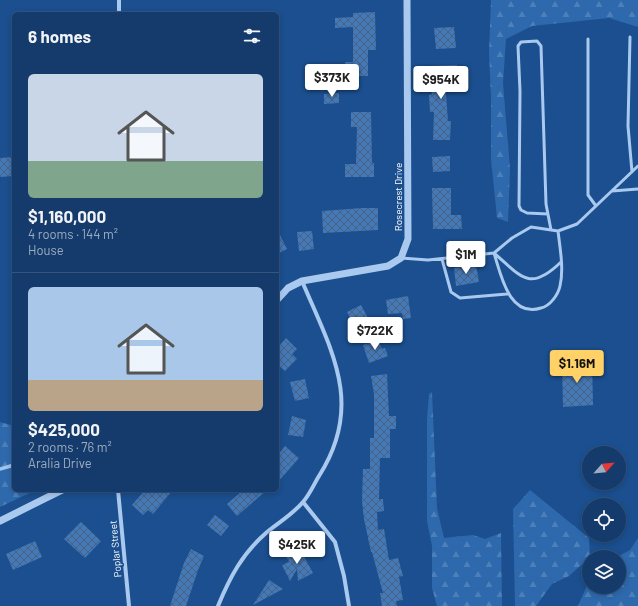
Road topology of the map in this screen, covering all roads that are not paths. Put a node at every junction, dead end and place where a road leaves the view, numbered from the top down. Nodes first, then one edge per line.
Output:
1 (119, 0) edge
2 (407, 0) edge
3 (119, 12) edge
4 (630, 37) dead end
5 (588, 39) dead end
6 (638, 166) edge
7 (632, 172) junction
8 (638, 189) edge
9 (612, 191) junction
10 (596, 206) junction
11 (548, 214) junction
12 (551, 230) junction
13 (558, 231) junction
14 (494, 253) junction
15 (401, 258) junction
16 (442, 259) junction
17 (561, 261) junction
18 (302, 281) junction
19 (507, 294) junction
20 (279, 298) edge
21 (58, 492) edge
22 (118, 492) edge
23 (303, 502) junction
24 (0, 520) edge
25 (129, 606) edge
26 (218, 606) edge
27 (349, 606) edge

1 - 3 street
2 - 15 street, Rosecrest Drive
4 - 7 lane
5 - 10 lane
6 - 7 lane
7 - 9 lane
8 - 9 lane
9 - 10 lane
10 - 13 lane
11 - 11 lane
11 - 12 lane
12 - 13 lane
12 - 14 lane
13 - 17 lane
14 - 16 lane
14 - 17 lane
14 - 19 lane
15 - 16 lane
15 - 18 street
16 - 19 lane
17 - 19 lane
18 - 20 street
18 - 23 street
21 - 24 street
22 - 25 street, Poplar Street
23 - 26 street
23 - 27 street

